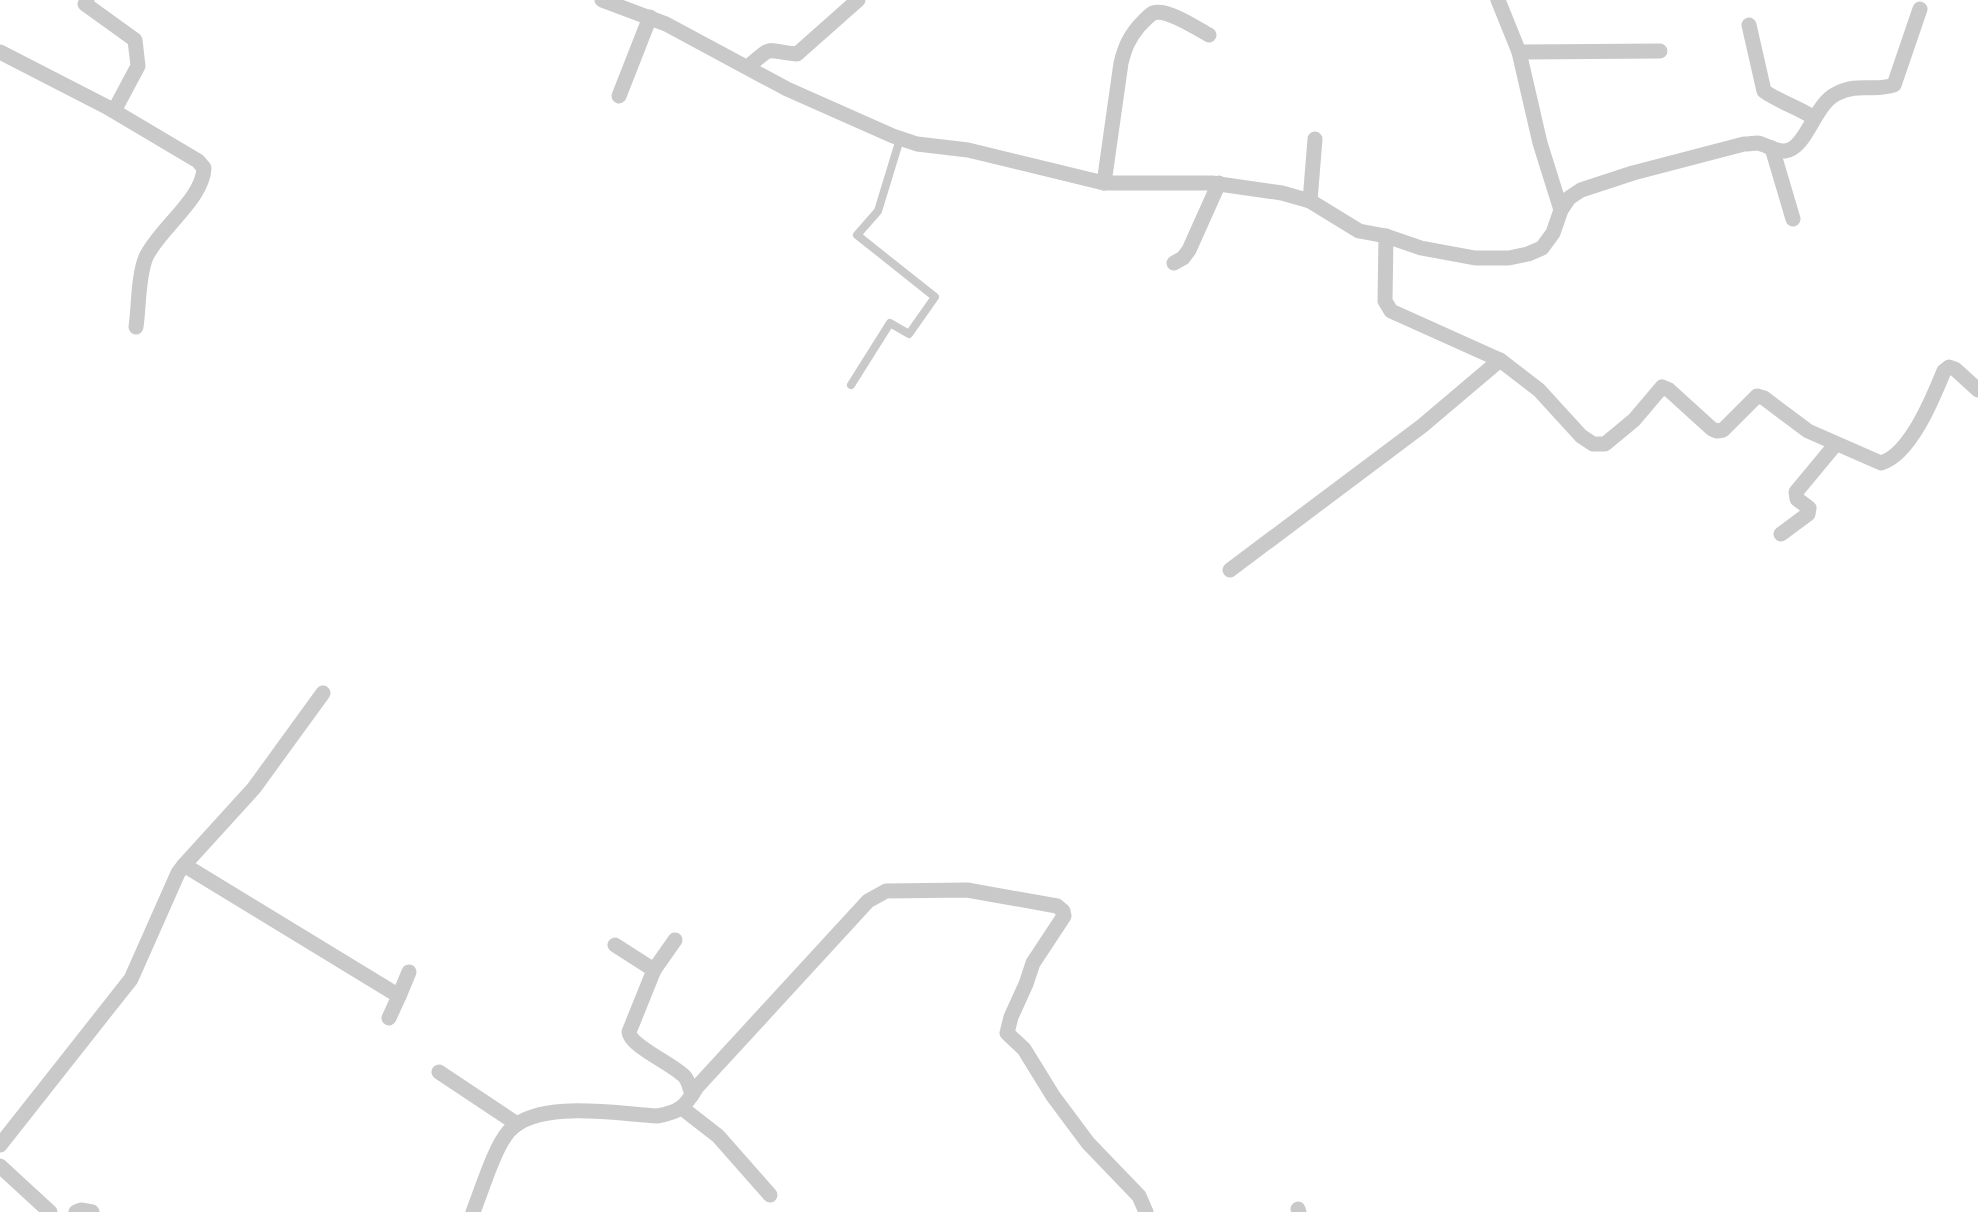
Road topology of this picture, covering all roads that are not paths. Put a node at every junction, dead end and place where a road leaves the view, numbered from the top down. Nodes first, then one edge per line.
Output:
1 (87, 0) edge
2 (602, 0) edge
3 (858, 0) edge
4 (1498, 0) edge
5 (637, 5) edge
6 (1920, 9) dead end
7 (650, 17) junction
8 (1749, 25) dead end
9 (1209, 35) dead end
10 (1659, 51) dead end
11 (0, 52) edge
12 (1520, 52) junction
13 (748, 67) junction
14 (619, 96) dead end
15 (114, 111) junction
16 (1814, 118) junction
17 (900, 139) junction
18 (1315, 139) dead end
19 (1772, 148) junction
20 (1104, 183) junction
21 (1219, 183) junction
22 (1310, 201) junction
23 (1561, 210) junction
24 (1793, 219) dead end
25 (1386, 236) junction
26 (1174, 263) dead end
27 (136, 327) dead end
28 (1500, 360) junction
29 (851, 385) dead end
30 (1978, 390) edge
31 (1835, 445) junction
32 (1781, 534) dead end
33 (1230, 570) dead end
34 (323, 693) dead end
35 (184, 865) junction
36 (675, 940) dead end
37 (615, 945) dead end
38 (654, 970) junction
39 (409, 972) dead end
40 (399, 996) junction
41 (389, 1018) dead end
42 (439, 1072) dead end
43 (692, 1095) junction
44 (682, 1108) junction
45 (517, 1124) junction
46 (0, 1145) edge
47 (0, 1166) edge
48 (770, 1195) dead end
49 (50, 1212) edge
50 (76, 1212) edge
51 (92, 1212) edge
52 (473, 1212) edge
53 (1146, 1212) edge

1 - 15 street
2 - 5 street
3 - 13 street
4 - 12 street
5 - 7 street
6 - 16 street
7 - 13 street
7 - 14 street
8 - 16 street
9 - 20 street
10 - 12 street
11 - 15 street
12 - 23 street
13 - 17 street
15 - 27 street
16 - 19 street
17 - 20 street
17 - 29 lane
18 - 22 street
19 - 23 street
19 - 24 street
20 - 21 street
21 - 22 street
21 - 26 street
22 - 25 street
23 - 25 street
25 - 28 street
28 - 31 street
28 - 33 street
30 - 31 street
31 - 32 street
34 - 35 street
35 - 40 street
35 - 46 street
36 - 38 street
37 - 38 street
38 - 43 street
39 - 40 street
40 - 41 street
42 - 45 street
43 - 44 street
43 - 53 street
44 - 45 street
44 - 48 street
45 - 52 street
47 - 49 street
50 - 51 street

